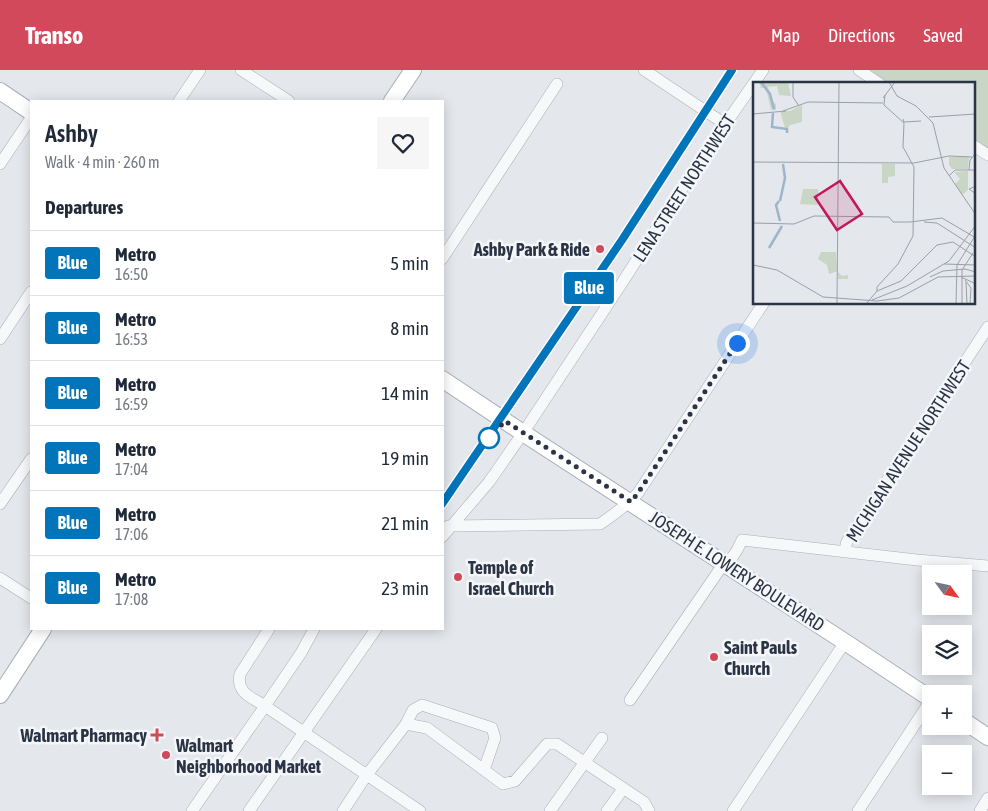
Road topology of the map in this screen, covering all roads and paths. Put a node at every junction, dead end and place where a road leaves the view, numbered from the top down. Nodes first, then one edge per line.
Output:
1 (200, 70) edge
2 (241, 70) edge
3 (413, 70) edge
4 (644, 70) edge
5 (763, 70) edge
6 (859, 70) edge
7 (755, 82) edge
8 (877, 82) edge
9 (557, 84) dead end
10 (753, 84) edge
11 (0, 91) edge
12 (180, 100) edge
13 (287, 100) edge
14 (393, 100) edge
15 (30, 111) edge
16 (30, 119) edge
17 (725, 124) junction
18 (976, 147) edge
19 (988, 155) edge
20 (0, 164) edge
21 (444, 256) edge
22 (30, 294) edge
23 (762, 305) edge
24 (988, 327) edge
25 (0, 339) edge
26 (444, 380) edge
27 (523, 433) junction
28 (30, 460) edge
29 (631, 502) junction
30 (0, 504) edge
31 (447, 526) edge
32 (846, 552) junction
33 (987, 562) edge
34 (727, 565) junction
35 (0, 578) edge
36 (30, 597) edge
37 (42, 630) edge
38 (268, 630) edge
39 (313, 630) edge
40 (375, 630) edge
41 (846, 642) junction
42 (922, 694) edge
43 (0, 695) edge
44 (630, 700) dead end
45 (265, 706) junction
46 (922, 714) edge
47 (406, 724) junction
48 (972, 727) edge
49 (303, 733) junction
50 (602, 738) dead end
51 (988, 738) edge
52 (584, 764) junction
53 (484, 770) junction
54 (363, 774) junction
55 (623, 789) junction
56 (988, 798) edge
57 (192, 811) edge
58 (249, 811) edge
59 (343, 811) edge
60 (420, 811) edge
61 (550, 811) edge
62 (607, 811) edge
63 (649, 811) edge
64 (733, 811) edge
65 (858, 811) edge
66 (980, 811) edge

1 - 12 street
2 - 13 street
3 - 14 main road
4 - 17 street
5 - 7 street, LENA STREET NORTHWEST
6 - 8 street
9 - 21 street
10 - 17 street, LENA STREET NORTHWEST
11 - 15 main road
16 - 20 street
17 - 27 street, LENA STREET NORTHWEST
18 - 19 street
22 - 25 street
23 - 29 street
24 - 32 street, MICHIGAN AVENUE NORTHWEST
26 - 27 main road, JOSEPH E. LOWERY BOULEVARD
27 - 29 main road, JOSEPH E. LOWERY BOULEVARD
27 - 31 street, LENA STREET NORTHWEST
28 - 30 street
29 - 31 street
29 - 34 main road, JOSEPH E. LOWERY BOULEVARD
32 - 33 street
32 - 34 street
34 - 41 main road, JOSEPH E. LOWERY BOULEVARD
34 - 44 street
35 - 36 street
37 - 43 main road
38 - 45 street
39 - 45 street
40 - 49 street
41 - 42 main road, JOSEPH E. LOWERY BOULEVARD
41 - 64 street
45 - 49 street
45 - 57 street
46 - 65 street
47 - 53 street
47 - 53 street
47 - 54 street
48 - 51 main road
49 - 54 street
49 - 58 street
50 - 52 street
52 - 53 street
52 - 55 street
52 - 61 street
54 - 59 street
54 - 60 street
55 - 62 street
55 - 63 street
56 - 66 street

